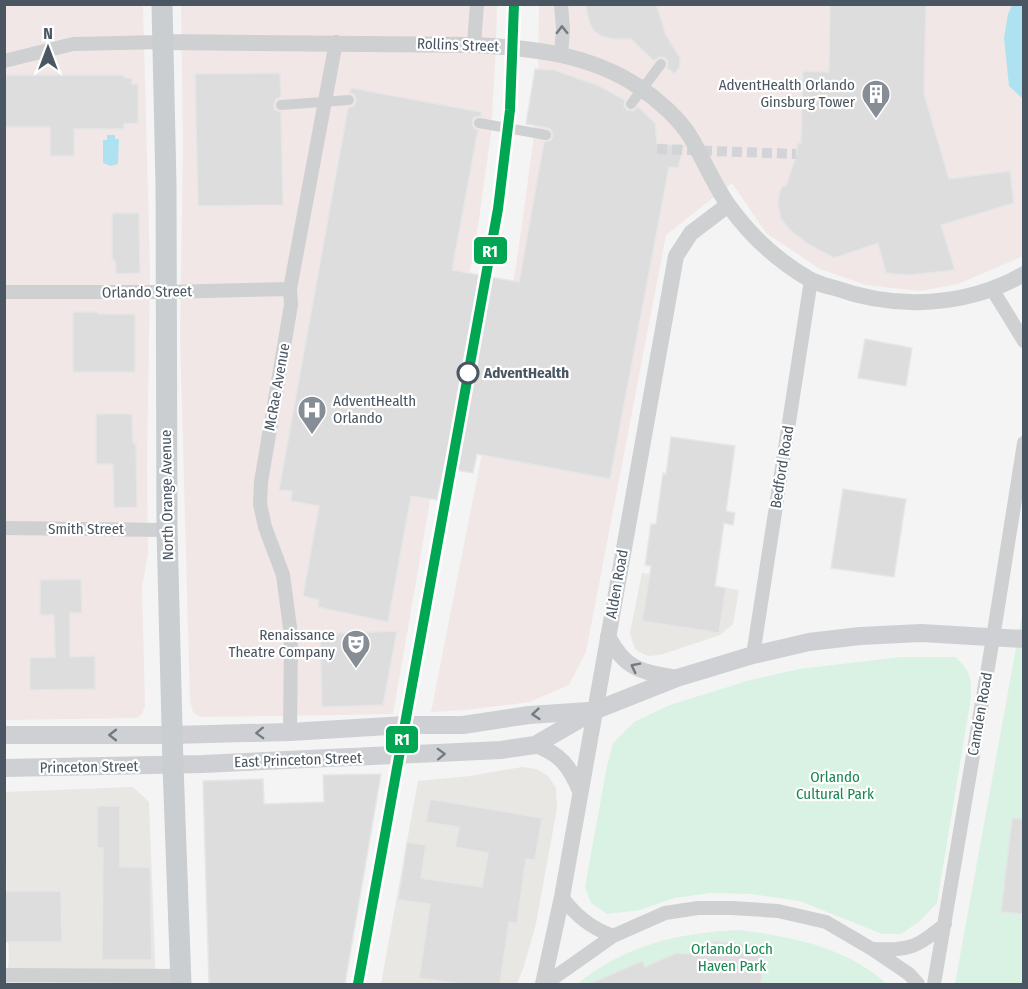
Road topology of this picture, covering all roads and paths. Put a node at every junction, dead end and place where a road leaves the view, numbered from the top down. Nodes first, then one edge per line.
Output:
1 (162, 4) edge
2 (477, 4) edge
3 (561, 4) edge
4 (163, 42) junction
5 (336, 42) junction
6 (474, 45) junction
7 (561, 55) junction
8 (4, 60) edge
9 (660, 64) dead end
10 (349, 100) dead end
11 (631, 104) dead end
12 (281, 105) dead end
13 (479, 123) dead end
14 (546, 135) dead end
15 (728, 205) junction
16 (1023, 274) edge
17 (811, 280) junction
18 (290, 289) junction
19 (992, 289) junction
20 (4, 292) edge
21 (166, 292) junction
22 (1023, 341) edge
23 (1023, 443) edge
24 (4, 528) edge
25 (167, 530) junction
26 (608, 636) junction
27 (993, 638) junction
28 (1023, 639) edge
29 (1023, 649) edge
30 (753, 655) junction
31 (677, 678) junction
32 (594, 711) junction
33 (290, 732) junction
34 (4, 735) edge
35 (172, 735) junction
36 (535, 745) junction
37 (173, 765) junction
38 (4, 768) edge
39 (580, 791) junction
40 (562, 897) junction
41 (945, 924) junction
42 (613, 936) junction
43 (872, 949) junction
44 (4, 975) edge
45 (181, 980) edge
46 (544, 984) edge
47 (918, 984) edge
48 (934, 984) edge

1 - 4 main road, North Orange Avenue
2 - 6 street
7 -> 3 street
4 - 5 street, Rollins Street
4 - 8 street, Rollins Street
4 - 21 main road, North Orange Avenue
5 - 6 street, Rollins Street
5 - 18 street, McRae Avenue
6 - 7 street, Rollins Street
7 - 15 street, Rollins Street
9 - 11 street, bridge
10 - 12 street, bridge
13 - 14 street
15 - 17 street, Rollins Street
15 - 26 street, Alden Road
16 - 19 street, Rollins Street
17 - 19 street, Rollins Street
17 - 30 street, Bedford Road
18 - 21 street, Orlando Street
18 - 33 street, McRae Avenue
19 - 22 street
20 - 21 street, Orlando Street
21 - 25 main road, North Orange Avenue
23 - 27 street, Camden Road
24 - 25 street, Smith Street
25 - 35 main road, North Orange Avenue
31 -> 26 street
26 - 32 street, Alden Road
27 - 28 main road, East Princeton Street
27 - 29 main road, East Princeton Street
27 - 30 main road, East Princeton Street
27 - 41 street, Camden Road
30 - 31 main road, East Princeton Street
31 - 32 main road, East Princeton Street
32 -> 33 main road, East Princeton Street
32 - 36 main road, East Princeton Street
32 - 39 street, Alden Road
33 -> 35 main road, East Princeton Street
35 -> 34 main road, Princeton Street
35 - 37 main road, North Orange Avenue
37 -> 36 main road, East Princeton Street
36 - 39 street
37 - 38 main road, Princeton Street
37 - 45 main road, North Orange Avenue
39 - 40 street, Alden Road
40 - 42 street
40 - 46 street, Alden Road
41 - 43 street
41 - 48 street, Camden Road
42 - 43 street
42 - 46 street
43 - 47 street
44 - 45 street

